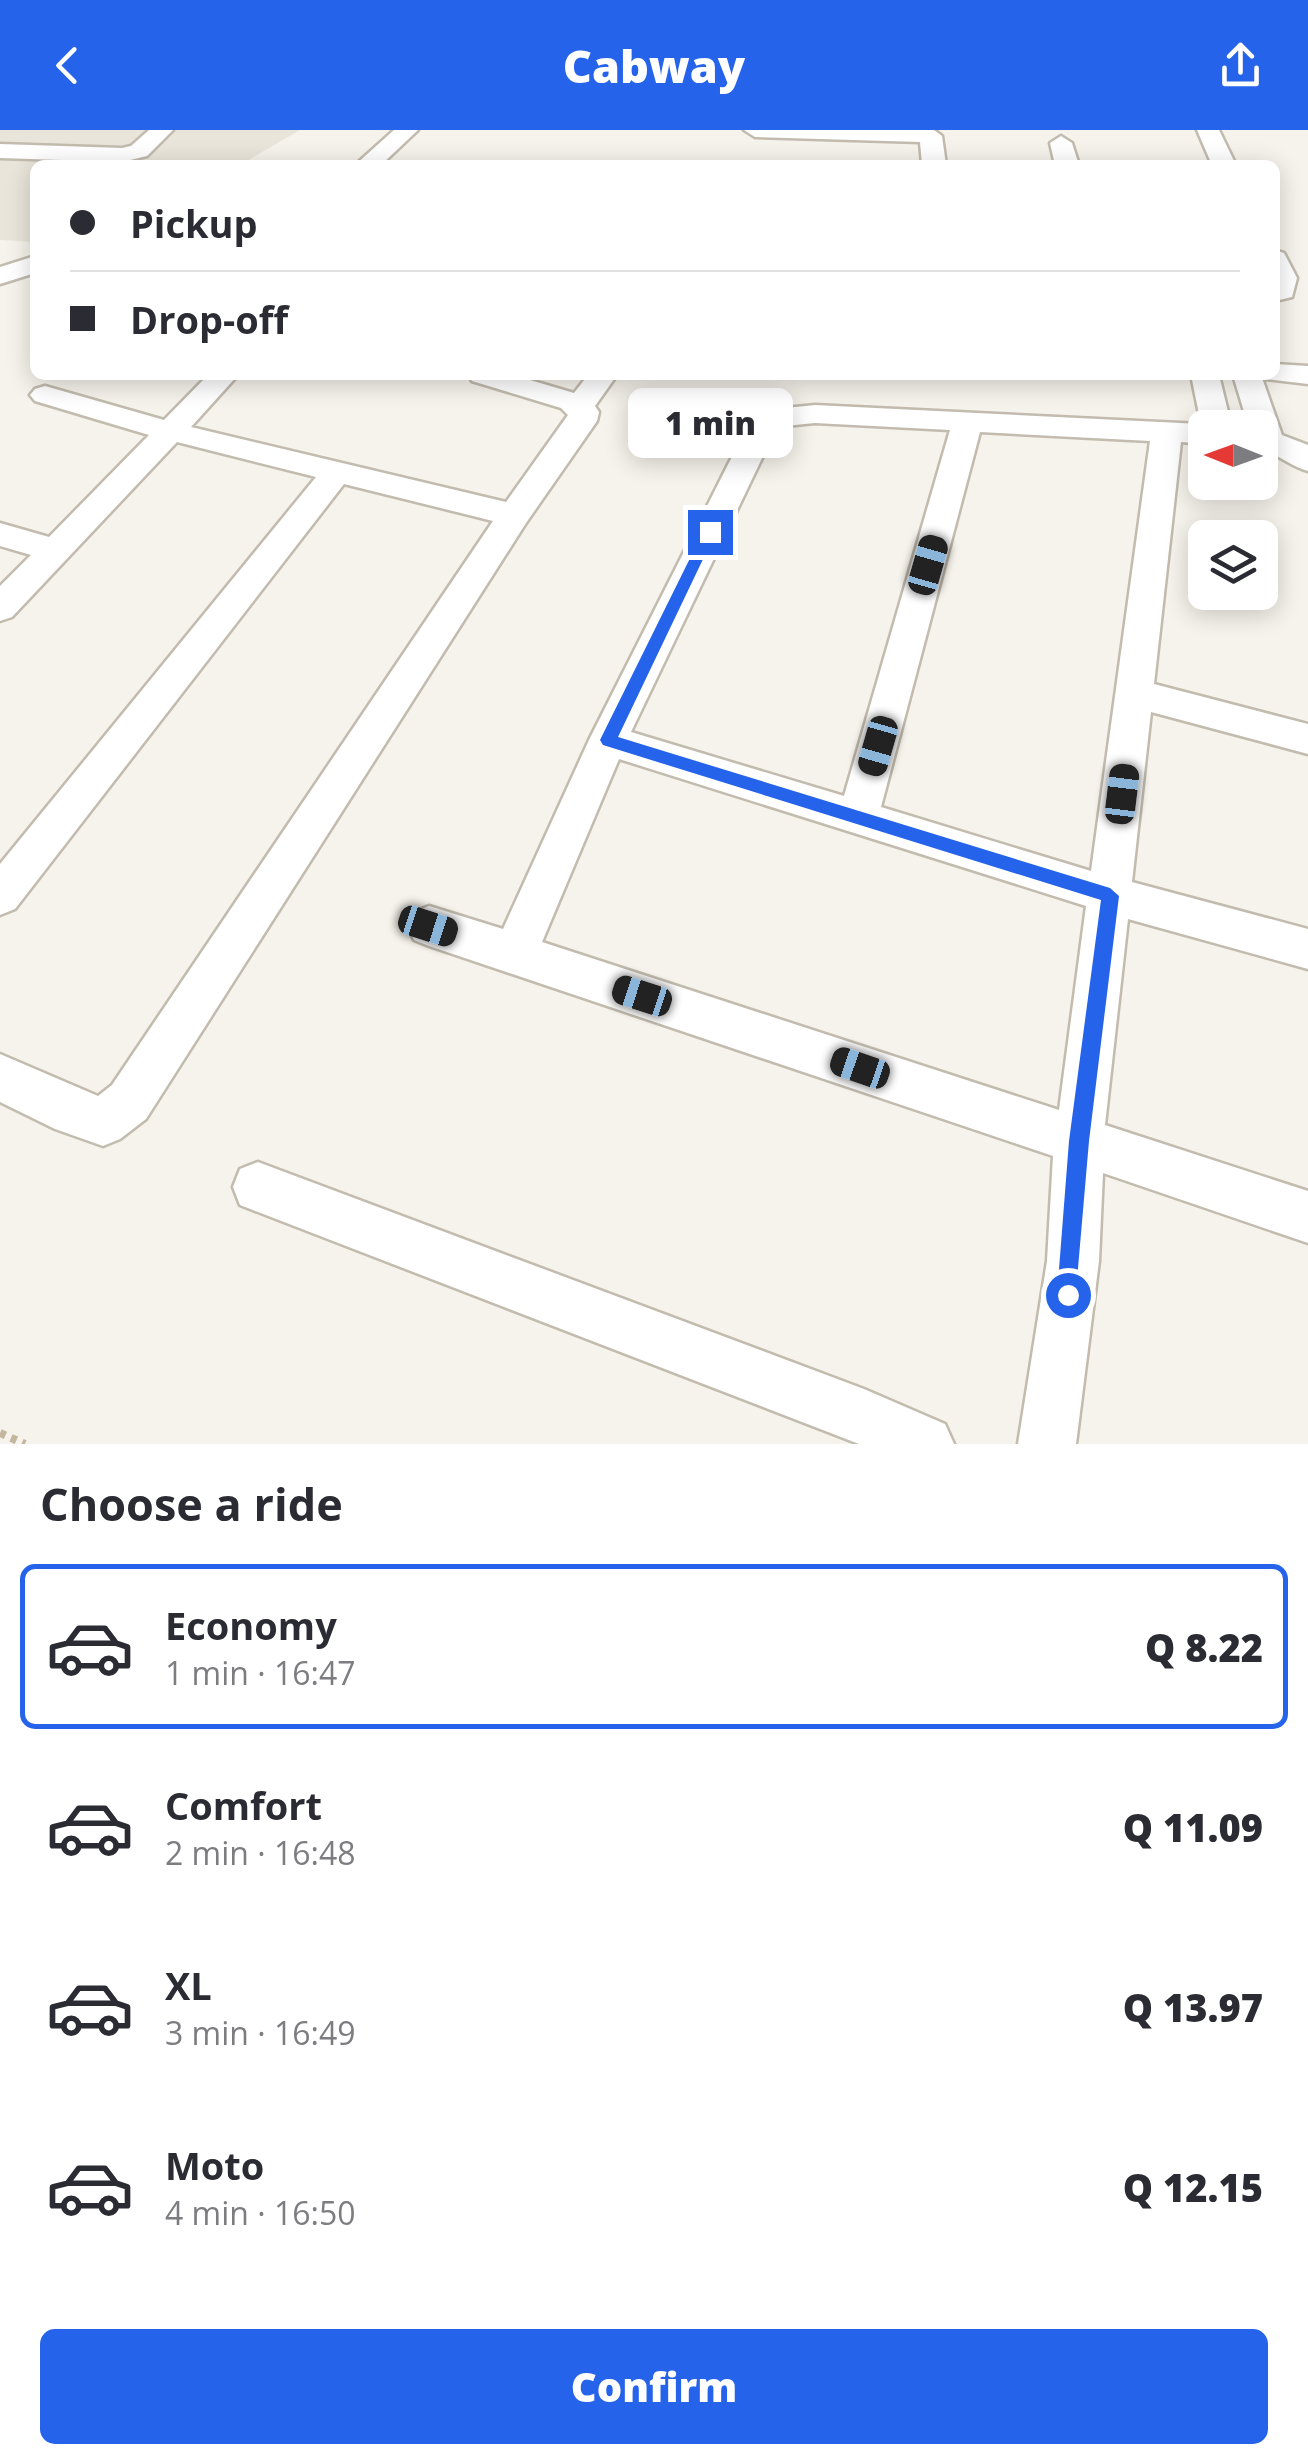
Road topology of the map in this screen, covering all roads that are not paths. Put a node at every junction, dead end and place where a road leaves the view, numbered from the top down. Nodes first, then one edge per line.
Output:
1 (17, 130) edge
2 (162, 130) edge
3 (407, 130) edge
4 (754, 130) edge
5 (1208, 130) edge
6 (788, 131) edge
7 (930, 133) edge
8 (0, 147) edge
9 (373, 160) edge
10 (933, 160) edge
11 (1222, 160) edge
12 (30, 254) edge
13 (0, 262) edge
14 (30, 266) edge
15 (0, 276) edge
16 (1280, 357) edge
17 (1308, 359) edge
18 (1280, 373) edge
19 (1308, 375) edge
20 (219, 380) edge
21 (519, 380) edge
22 (1205, 380) edge
23 (1248, 380) edge
24 (570, 387) edge
25 (46, 395) dead end
26 (1213, 410) edge
27 (1256, 410) edge
28 (968, 421) junction
29 (168, 431) junction
30 (1186, 432) edge
31 (1278, 443) edge
32 (1308, 461) edge
33 (337, 472) junction
34 (514, 515) junction
35 (0, 534) edge
36 (56, 551) junction
37 (0, 608) edge
38 (1135, 693) junction
39 (1308, 739) edge
40 (608, 740) junction
41 (858, 818) junction
42 (0, 896) edge
43 (1110, 896) junction
44 (428, 926) dead end
45 (1308, 949) edge
46 (515, 954) junction
47 (0, 1077) edge
48 (1079, 1141) junction
49 (258, 1186) dead end
50 (1308, 1217) edge
51 (925, 1444) edge
52 (1047, 1444) edge

1 - 8 street
2 - 8 street
3 - 9 street
4 - 6 street
5 - 11 street
6 - 7 street
7 - 10 street
12 - 13 street
14 - 15 street
16 - 17 street
18 - 19 street
20 - 29 street
21 - 24 street
22 - 26 street
23 - 27 street
24 - 34 street
25 - 29 street
28 - 30 street
28 - 40 street
28 - 41 street
29 - 33 street
29 - 36 street
30 - 38 street
31 - 32 street
33 - 34 street
33 - 42 street
34 - 47 street
35 - 36 street
36 - 37 street
38 - 39 street
38 - 43 street
40 - 41 street
40 - 46 street
41 - 43 street
43 - 45 street
43 - 48 street
44 - 46 street
46 - 48 street
48 - 50 street
48 - 52 street
49 - 51 street

